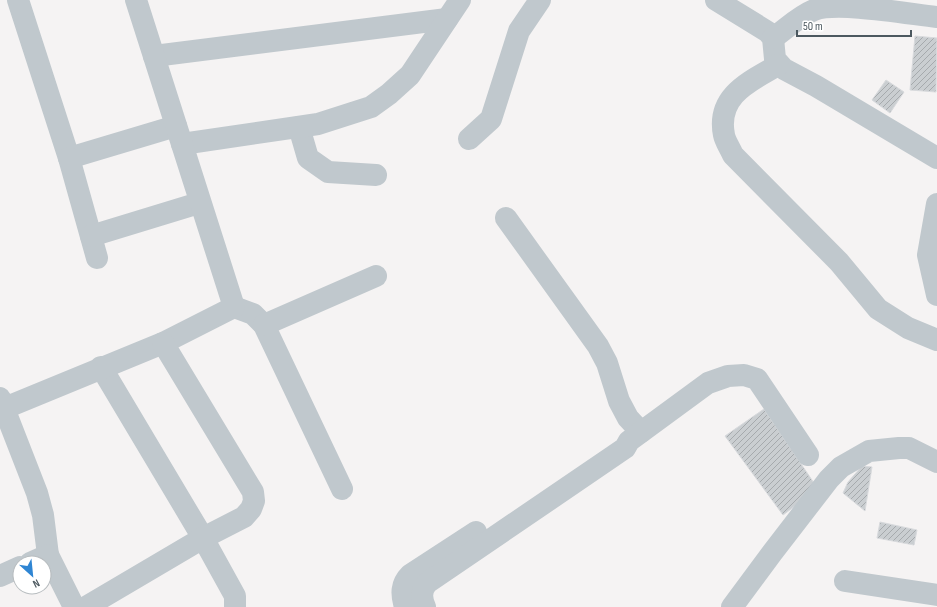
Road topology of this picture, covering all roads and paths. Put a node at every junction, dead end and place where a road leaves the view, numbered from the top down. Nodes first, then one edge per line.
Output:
1 (18, 0) edge
2 (136, 0) edge
3 (460, 0) edge
4 (540, 0) edge
5 (716, 0) edge
6 (937, 17) edge
7 (447, 20) junction
8 (773, 38) junction
9 (154, 56) junction
10 (778, 65) junction
11 (299, 126) junction
12 (179, 135) junction
13 (469, 139) dead end
14 (70, 158) junction
15 (937, 158) edge
16 (376, 175) dead end
17 (199, 203) junction
18 (937, 204) edge
19 (506, 218) dead end
20 (91, 236) junction
21 (97, 258) dead end
22 (376, 276) dead end
23 (936, 292) edge
24 (234, 307) junction
25 (264, 325) junction
26 (937, 340) edge
27 (163, 343) junction
28 (101, 367) junction
29 (1, 406) edge
30 (635, 436) junction
31 (808, 455) dead end
32 (937, 462) edge
33 (342, 489) dead end
34 (203, 538) junction
35 (39, 555) edge
36 (12, 571) edge
37 (0, 576) edge
38 (52, 577) edge
39 (845, 581) dead end
40 (937, 595) edge
41 (72, 605) edge
42 (234, 607) edge
43 (405, 607) edge
44 (426, 607) edge
45 (732, 607) edge

1 - 14 street
2 - 9 street
3 - 7 street
4 - 13 street
5 - 8 street
6 - 8 street
7 - 9 street
7 - 11 street
8 - 10 street
9 - 12 street
10 - 15 street
10 - 26 street
11 - 12 street
11 - 16 street
12 - 14 street
12 - 17 street
14 - 20 street
17 - 20 street
17 - 24 street
18 - 23 street
19 - 30 street
20 - 21 street
22 - 25 street
24 - 25 street
24 - 27 street
25 - 33 street
27 - 28 street
27 - 34 street
28 - 29 street
28 - 34 street
29 - 35 street
30 - 31 street
30 - 43 street
30 - 44 street
32 - 45 street
34 - 41 street
34 - 42 street
36 - 37 street
38 - 41 street
39 - 40 street

